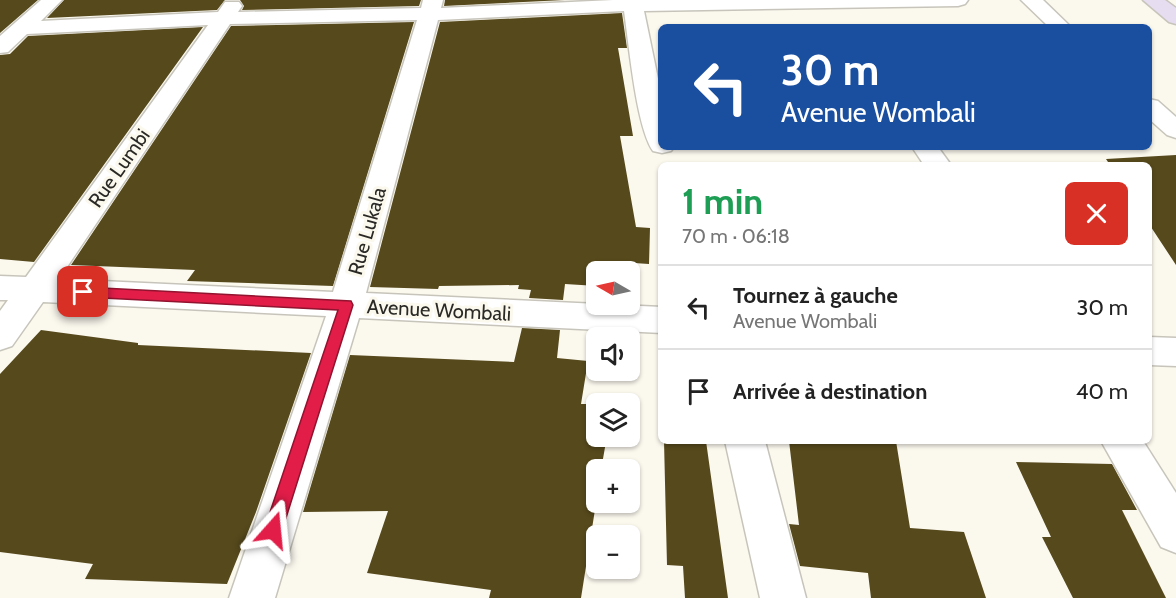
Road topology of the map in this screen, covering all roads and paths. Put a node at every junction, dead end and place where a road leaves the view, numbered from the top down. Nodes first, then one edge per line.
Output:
1 (52, 0) edge
2 (958, 0) edge
3 (1031, 0) edge
4 (1153, 0) edge
5 (823, 1) edge
6 (633, 3) edge
7 (431, 7) edge
8 (230, 9) edge
9 (835, 18) dead end
10 (1176, 18) edge
11 (1058, 24) edge
12 (22, 28) junction
13 (0, 47) edge
14 (1152, 109) edge
15 (1176, 130) edge
16 (658, 133) edge
17 (0, 288) edge
18 (35, 289) junction
19 (346, 305) junction
20 (658, 321) edge
21 (0, 336) edge
22 (1152, 351) edge
23 (1176, 352) edge
24 (747, 444) edge
25 (1123, 444) edge
26 (1176, 532) edge
27 (252, 598) edge
28 (783, 598) edge

1 - 12 street
2 - 5 street
3 - 11 street
4 - 10 street
5 - 6 street
5 - 9 street
6 - 7 street
6 - 16 street
7 - 8 street
7 - 19 street, Rue Lukala
8 - 12 street
8 - 18 street, Rue Lumbi
12 - 13 street
14 - 15 street
17 - 18 street, Avenue Wombali
18 - 19 street, Avenue Wombali
18 - 21 street, Rue Lumbi
19 - 20 street, Avenue Wombali
19 - 27 street, Rue Lukala
22 - 23 street
24 - 28 street
25 - 26 street

